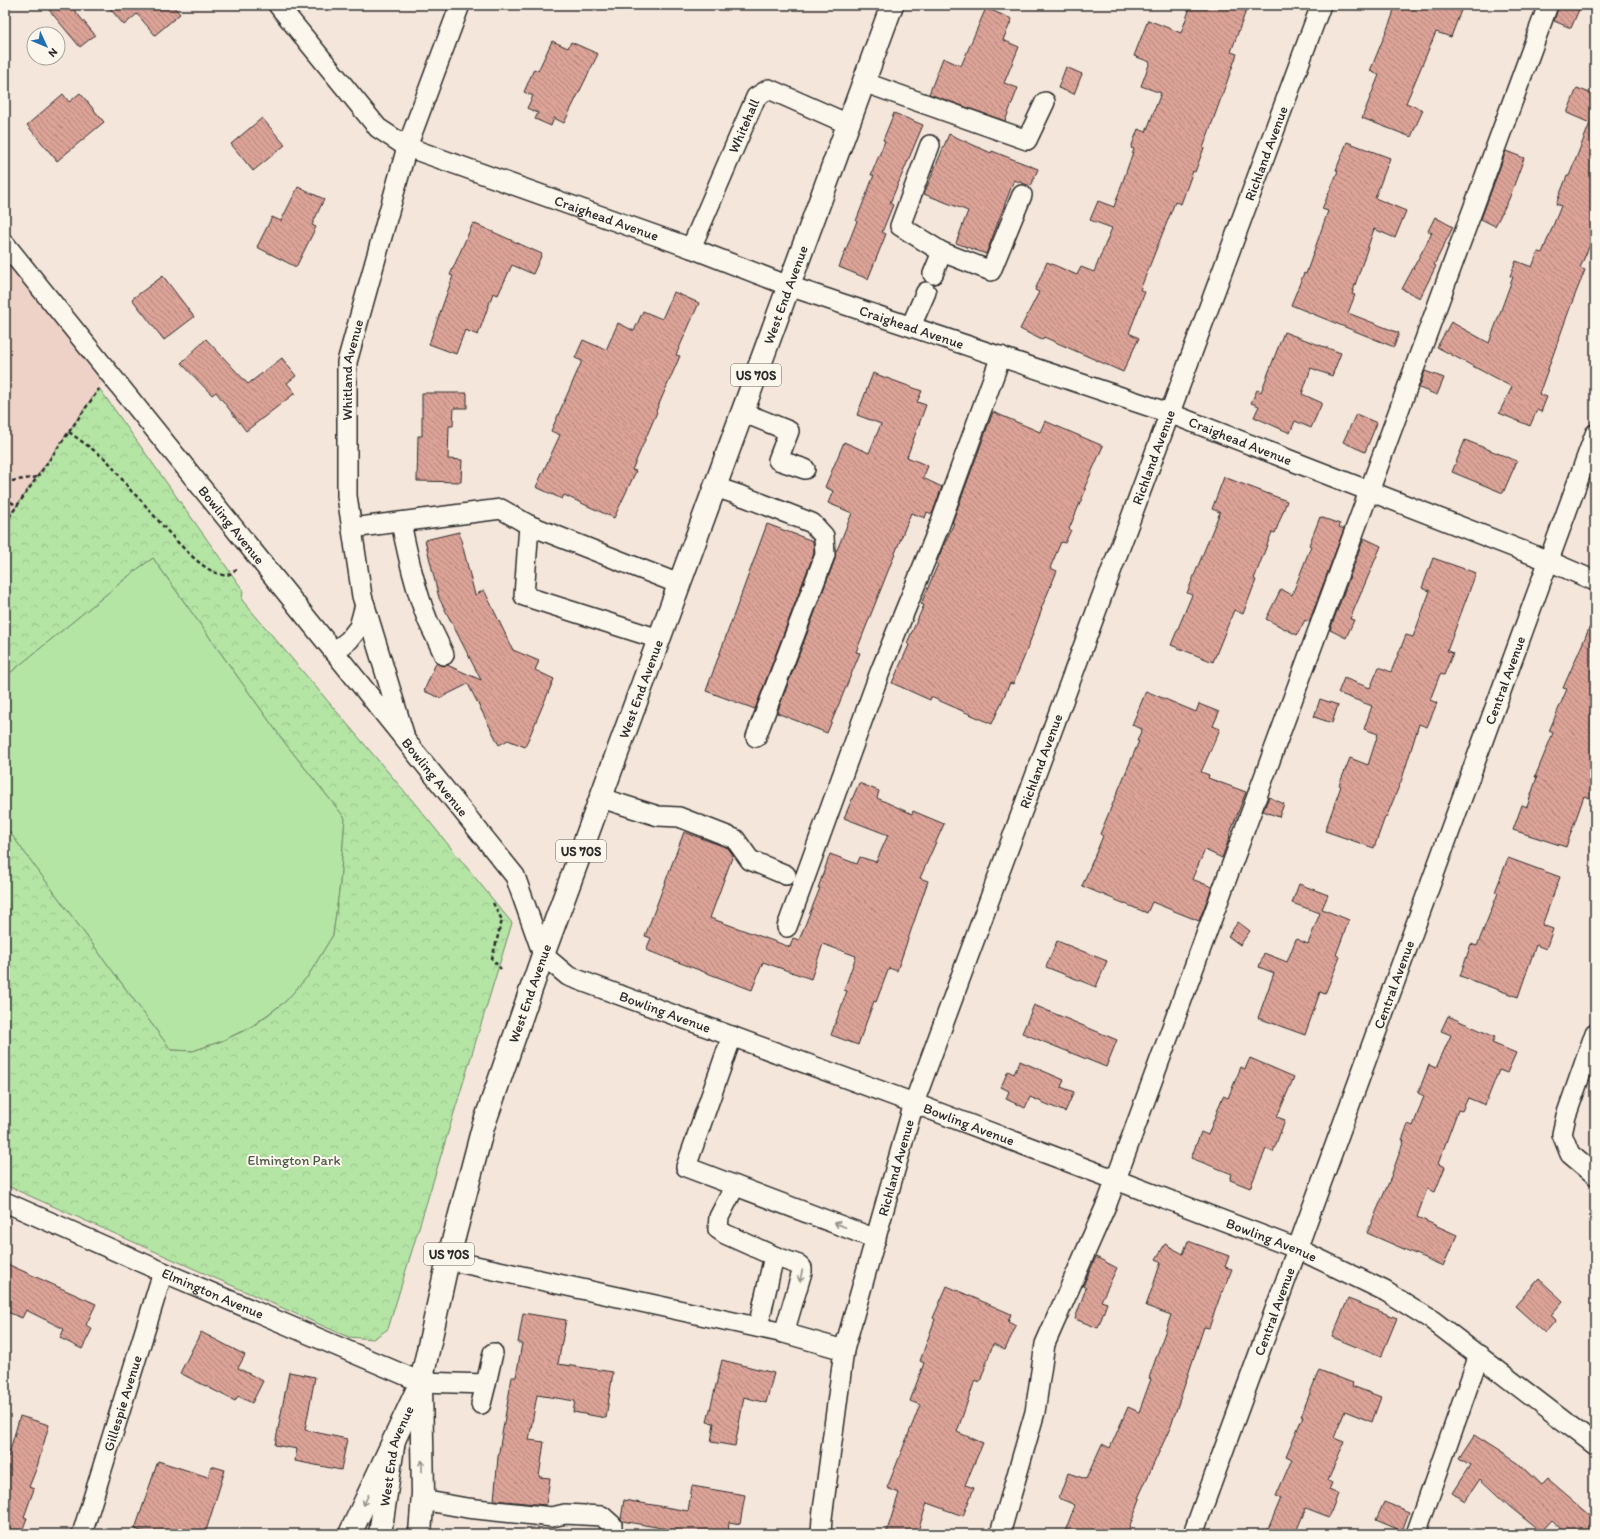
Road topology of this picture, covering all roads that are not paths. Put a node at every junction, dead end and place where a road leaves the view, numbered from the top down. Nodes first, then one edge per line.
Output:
1 (278, 5) edge
2 (460, 5) edge
3 (892, 5) edge
4 (1321, 5) edge
5 (1548, 5) edge
6 (863, 82) junction
7 (1045, 102) dead end
8 (848, 124) junction
9 (930, 145) dead end
10 (407, 147) junction
11 (1022, 195) dead end
12 (5, 244) edge
13 (691, 248) junction
14 (942, 252) junction
15 (933, 274) dead end
16 (788, 286) junction
17 (926, 292) dead end
18 (911, 326) junction
19 (1001, 356) junction
20 (742, 412) junction
21 (1170, 413) junction
22 (1595, 434) edge
23 (806, 469) dead end
24 (715, 487) junction
25 (1369, 491) junction
26 (401, 523) junction
27 (528, 525) junction
28 (352, 528) junction
29 (1549, 561) junction
30 (1595, 581) edge
31 (679, 584) junction
32 (365, 605) junction
33 (659, 639) junction
34 (334, 652) junction
35 (444, 654) dead end
36 (756, 737) dead end
37 (407, 743) junction
38 (601, 798) junction
39 (786, 875) dead end
40 (787, 927) dead end
41 (543, 955) junction
42 (1595, 1033) edge
43 (732, 1036) junction
44 (914, 1103) junction
45 (1595, 1175) edge
46 (1116, 1180) junction
47 (735, 1186) junction
48 (5, 1202) edge
49 (876, 1239) junction
50 (1298, 1249) junction
51 (774, 1256) junction
52 (448, 1260) junction
53 (163, 1272) junction
54 (758, 1328) junction
55 (784, 1333) junction
56 (844, 1350) junction
57 (493, 1353) dead end
58 (1479, 1355) junction
59 (421, 1382) junction
60 (486, 1384) junction
61 (481, 1404) dead end
62 (394, 1440) junction
63 (1595, 1445) edge
64 (422, 1500) junction
65 (82, 1534) edge
66 (350, 1534) edge
67 (380, 1534) edge
68 (420, 1534) edge
69 (612, 1534) edge
70 (821, 1534) edge
71 (1000, 1534) edge
72 (1193, 1534) edge
73 (1416, 1534) edge

1 - 10 street, Craighead Avenue
2 - 10 street, Whitland Avenue
3 - 6 main road, West End Avenue / US 70S
4 - 21 street, Richland Avenue
5 - 25 street
6 - 7 street
6 - 8 main road, West End Avenue / US 70S
8 - 13 street, Whitehall
8 - 16 main road, West End Avenue / US 70S
9 - 14 street
10 - 13 street, Craighead Avenue
10 - 28 street, Whitland Avenue
11 - 14 street
12 - 34 street, Bowling Avenue
13 - 16 street, Craighead Avenue
14 - 15 street
16 - 18 street, Craighead Avenue
16 - 20 main road, West End Avenue / US 70S
17 - 18 street
18 - 19 street, Craighead Avenue
19 - 21 street, Craighead Avenue
19 - 40 street
20 - 23 street
20 - 24 main road, West End Avenue / US 70S
21 - 25 street, Craighead Avenue
21 - 44 street, Richland Avenue
22 - 29 street, Central Avenue
24 - 31 main road, West End Avenue / US 70S
24 - 36 street
25 - 29 street, Craighead Avenue
25 - 46 street
26 - 27 street
26 - 28 street
26 - 35 street
27 - 31 street
27 - 33 street
28 - 32 street, Whitland Avenue
29 - 30 street, Craighead Avenue
29 - 50 street, Central Avenue
31 - 33 main road, West End Avenue / US 70S
32 - 34 street
32 - 37 street, Whitland Avenue
33 - 38 main road, West End Avenue / US 70S
34 - 37 street, Bowling Avenue
37 - 41 street, Bowling Avenue
38 - 39 street
38 - 41 main road, West End Avenue / US 70S
41 - 43 street, Bowling Avenue
41 - 52 main road, West End Avenue / US 70S
42 - 45 street
43 - 44 street, Bowling Avenue
43 - 47 street
44 - 46 street, Bowling Avenue
44 - 49 street, Richland Avenue
46 - 50 street, Bowling Avenue
46 - 71 street
49 -> 47 street
47 - 51 street
48 - 53 street, Elmington Avenue
49 - 56 street, Richland Avenue
50 - 58 street, Bowling Avenue
50 - 72 street, Central Avenue
51 - 54 street
51 -> 55 street
52 - 54 street
52 - 59 main road, West End Avenue / US 70S
53 - 59 street, Elmington Avenue
53 - 65 street, Gillespie Avenue
54 - 55 street
55 - 56 street
56 - 70 street, Richland Avenue
57 - 60 street
58 - 63 street, Bowling Avenue
58 - 73 street
59 - 60 street
59 - 62 main road, West End Avenue / US 70S
64 -> 59 main road, West End Avenue / US 70S
60 - 61 street
62 -> 66 main road
62 - 67 main road, West End Avenue / US 70S
64 - 68 main road, West End Avenue / US 70S
64 - 69 street

